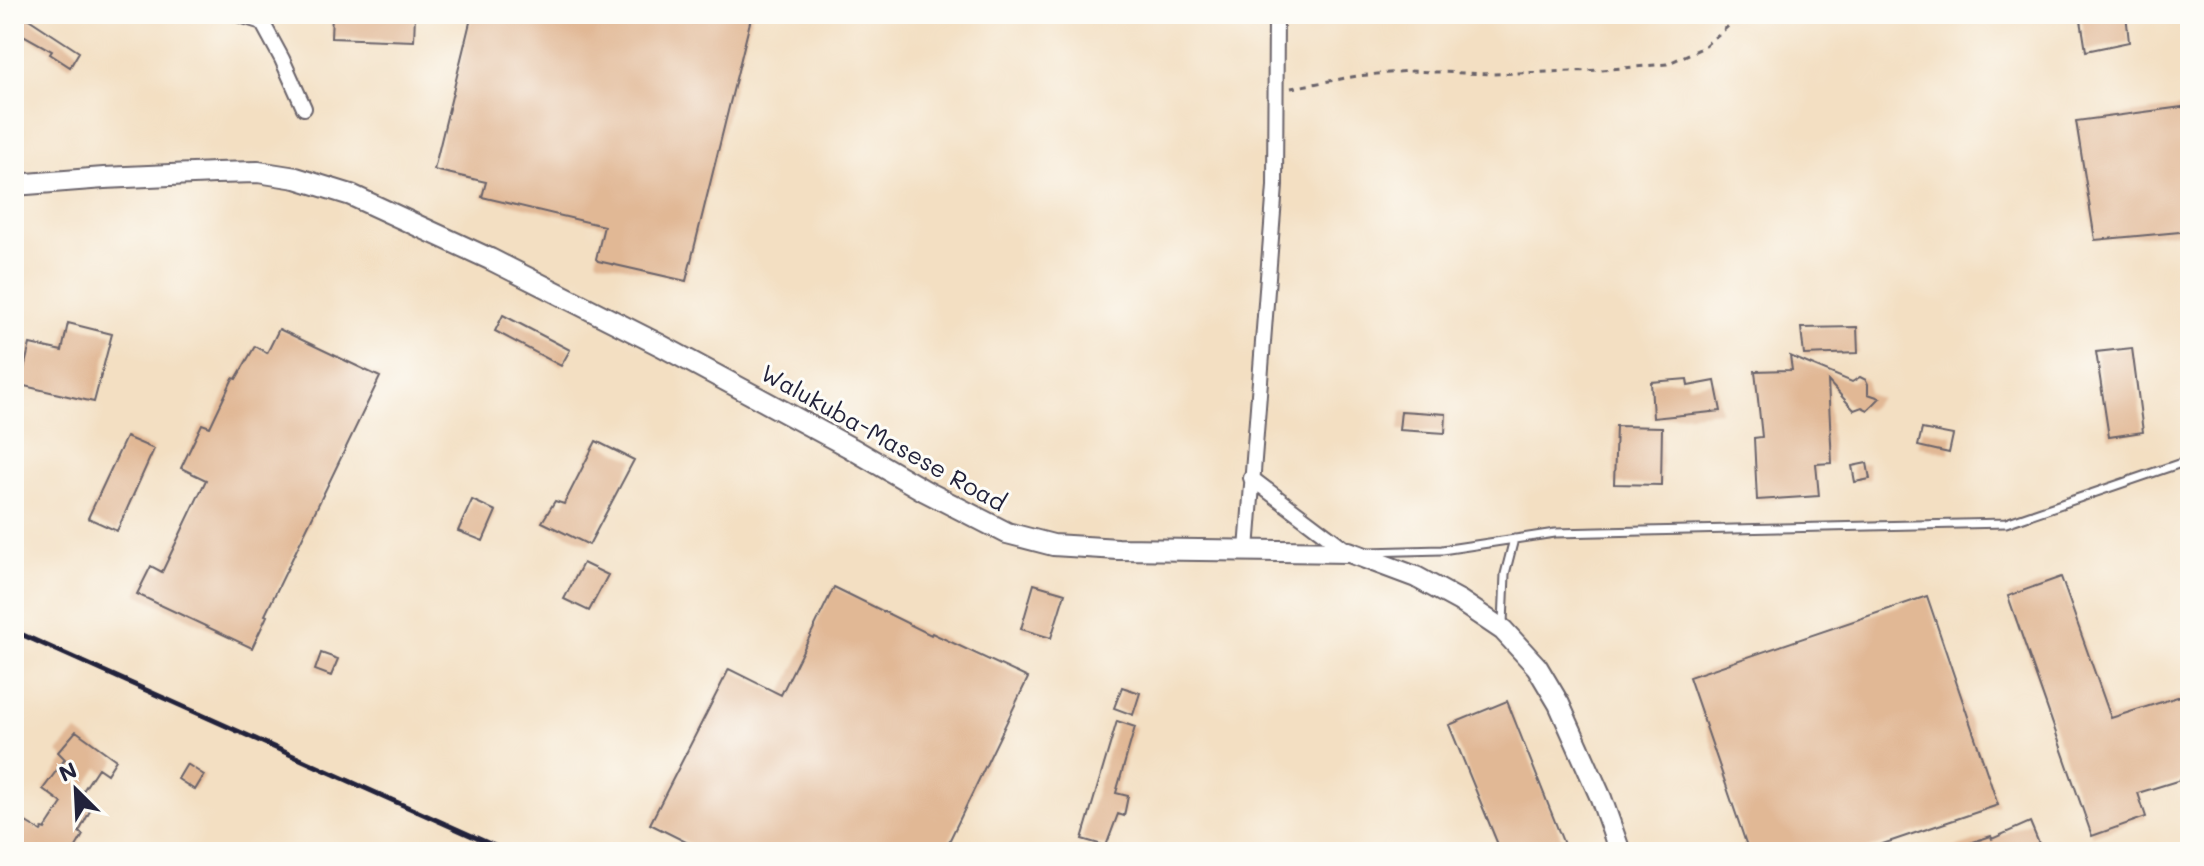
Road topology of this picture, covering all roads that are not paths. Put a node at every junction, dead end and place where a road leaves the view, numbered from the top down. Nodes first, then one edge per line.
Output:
1 (237, 14) edge
2 (1276, 14) edge
3 (262, 18) edge
4 (304, 108) dead end
5 (14, 185) edge
6 (2190, 460) edge
7 (1251, 478) junction
8 (1514, 539) junction
9 (1247, 550) junction
10 (1349, 552) junction
11 (1503, 630) junction
12 (1620, 852) edge

1 - 3 street
2 - 7 street
3 - 4 street
5 - 9 street, Walukuba-Masese Road
6 - 8 lane
7 - 9 street
7 - 10 street
8 - 10 lane
8 - 11 lane
9 - 10 street, Walukuba-Masese Road
10 - 11 street, Walukuba-Masese Road
11 - 12 street, Walukuba-Masese Road

